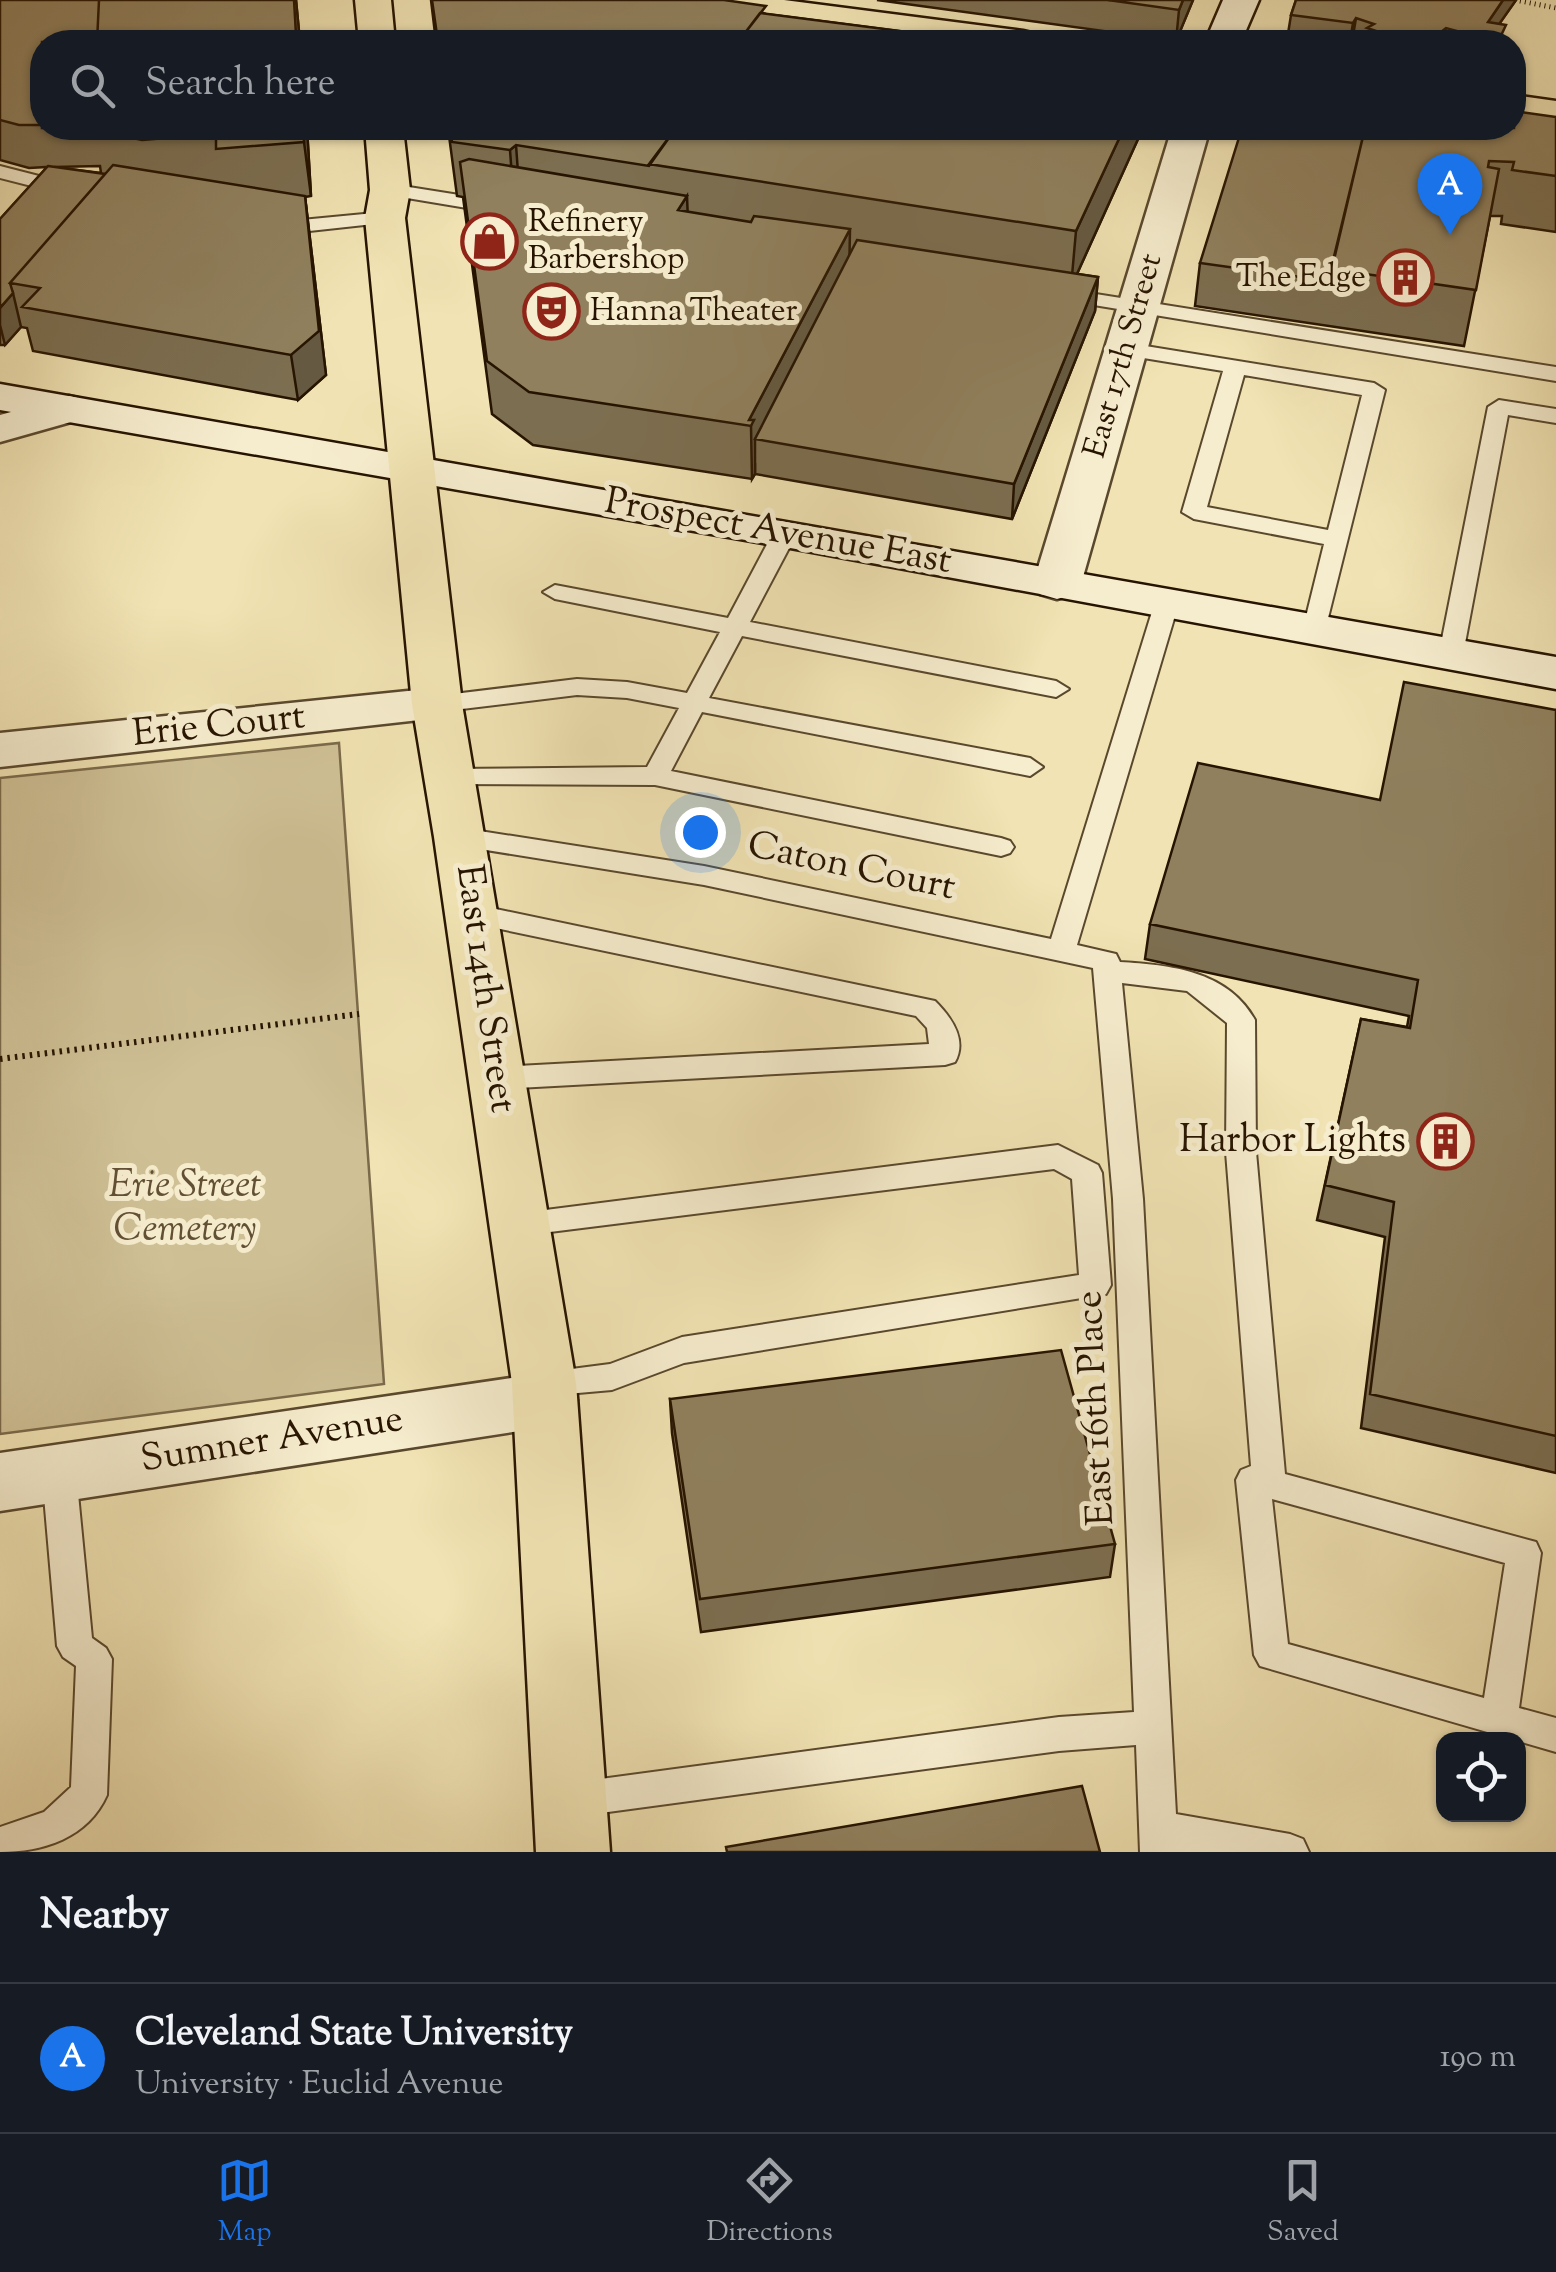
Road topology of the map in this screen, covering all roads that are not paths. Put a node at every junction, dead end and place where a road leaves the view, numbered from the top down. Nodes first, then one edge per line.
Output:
1 (374, 0) edge
2 (1241, 0) edge
3 (690, 15) edge
4 (376, 30) edge
5 (737, 30) edge
6 (805, 30) edge
7 (876, 30) edge
8 (1228, 30) edge
9 (1526, 108) edge
10 (1556, 112) edge
11 (1526, 128) edge
12 (1556, 132) edge
13 (384, 140) edge
14 (1187, 140) edge
15 (0, 172) edge
16 (98, 196) edge
17 (387, 204) junction
18 (516, 210) edge
19 (252, 221) edge
20 (1029, 290) edge
21 (1138, 307) junction
22 (1126, 349) junction
23 (1235, 367) junction
24 (1556, 374) edge
25 (0, 397) edge
26 (69, 409) junction
27 (1556, 416) edge
28 (0, 429) edge
29 (409, 468) junction
30 (784, 533) junction
31 (1337, 539) junction
32 (1057, 584) junction
33 (555, 592) dead end
34 (1167, 602) junction
35 (734, 627) junction
36 (1315, 629) junction
37 (1451, 654) junction
38 (1556, 673) edge
39 (1056, 689) dead end
40 (694, 703) junction
41 (437, 704) junction
42 (0, 750) edge
43 (1030, 767) dead end
44 (655, 776) junction
45 (450, 778) junction
46 (461, 837) junction
47 (1000, 847) dead end
48 (472, 914) junction
49 (1061, 952) junction
50 (1107, 967) junction
51 (497, 1078) junction
52 (518, 1224) junction
53 (544, 1391) junction
54 (30, 1478) edge
55 (1269, 1484) junction
56 (1500, 1720) junction
57 (1152, 1727) junction
58 (1556, 1735) edge
59 (571, 1826) edge
60 (1158, 1840) edge
61 (0, 1845) edge
62 (1290, 1852) edge

1 - 4 main road
2 - 8 street
3 - 5 main road
3 - 6 lane
3 - 7 main road
9 - 10 main road
11 - 12 lane
13 - 17 main road, East 14th Street
14 - 21 street, East 17th Street
15 - 16 lane
17 - 18 lane
17 - 19 lane
17 - 29 main road, East 14th Street
20 - 21 lane
21 - 22 street, East 17th Street
21 - 24 lane
22 - 23 lane
22 - 32 street, East 17th Street
23 - 31 lane
23 - 31 lane
25 - 26 street, Prospect Avenue East
26 - 28 street
26 - 29 street, Prospect Avenue East
27 - 37 lane
29 - 30 street, Prospect Avenue East
29 - 41 main road, East 14th Street
30 - 32 street, Prospect Avenue East
30 - 35 lane
31 - 36 lane
32 - 34 street, Prospect Avenue East
33 - 35 lane
34 - 36 street, Prospect Avenue East
34 - 49 lane
35 - 39 lane
35 - 40 lane
36 - 37 street, Prospect Avenue East
37 - 38 street, Prospect Avenue East
40 - 41 lane
40 - 43 lane
40 - 44 lane
41 - 42 street, Erie Court
41 - 45 main road, East 14th Street
44 - 45 lane
44 - 47 lane
45 - 46 main road, East 14th Street
46 - 48 main road, East 14th Street
46 - 49 lane, Caton Court
48 - 51 main road, East 14th Street
48 - 51 lane
49 - 50 lane, Caton Court
50 - 55 lane, Caton Court
50 - 57 lane, East 16th Place
51 - 52 main road, East 14th Street
52 - 53 main road, East 14th Street
52 - 53 lane
53 - 54 street, Sumner Avenue
53 - 59 main road, East 14th Street
54 - 61 lane
55 - 56 lane
55 - 56 lane
56 - 58 lane
57 - 59 lane
57 - 60 lane, East 16th Place
60 - 62 lane

